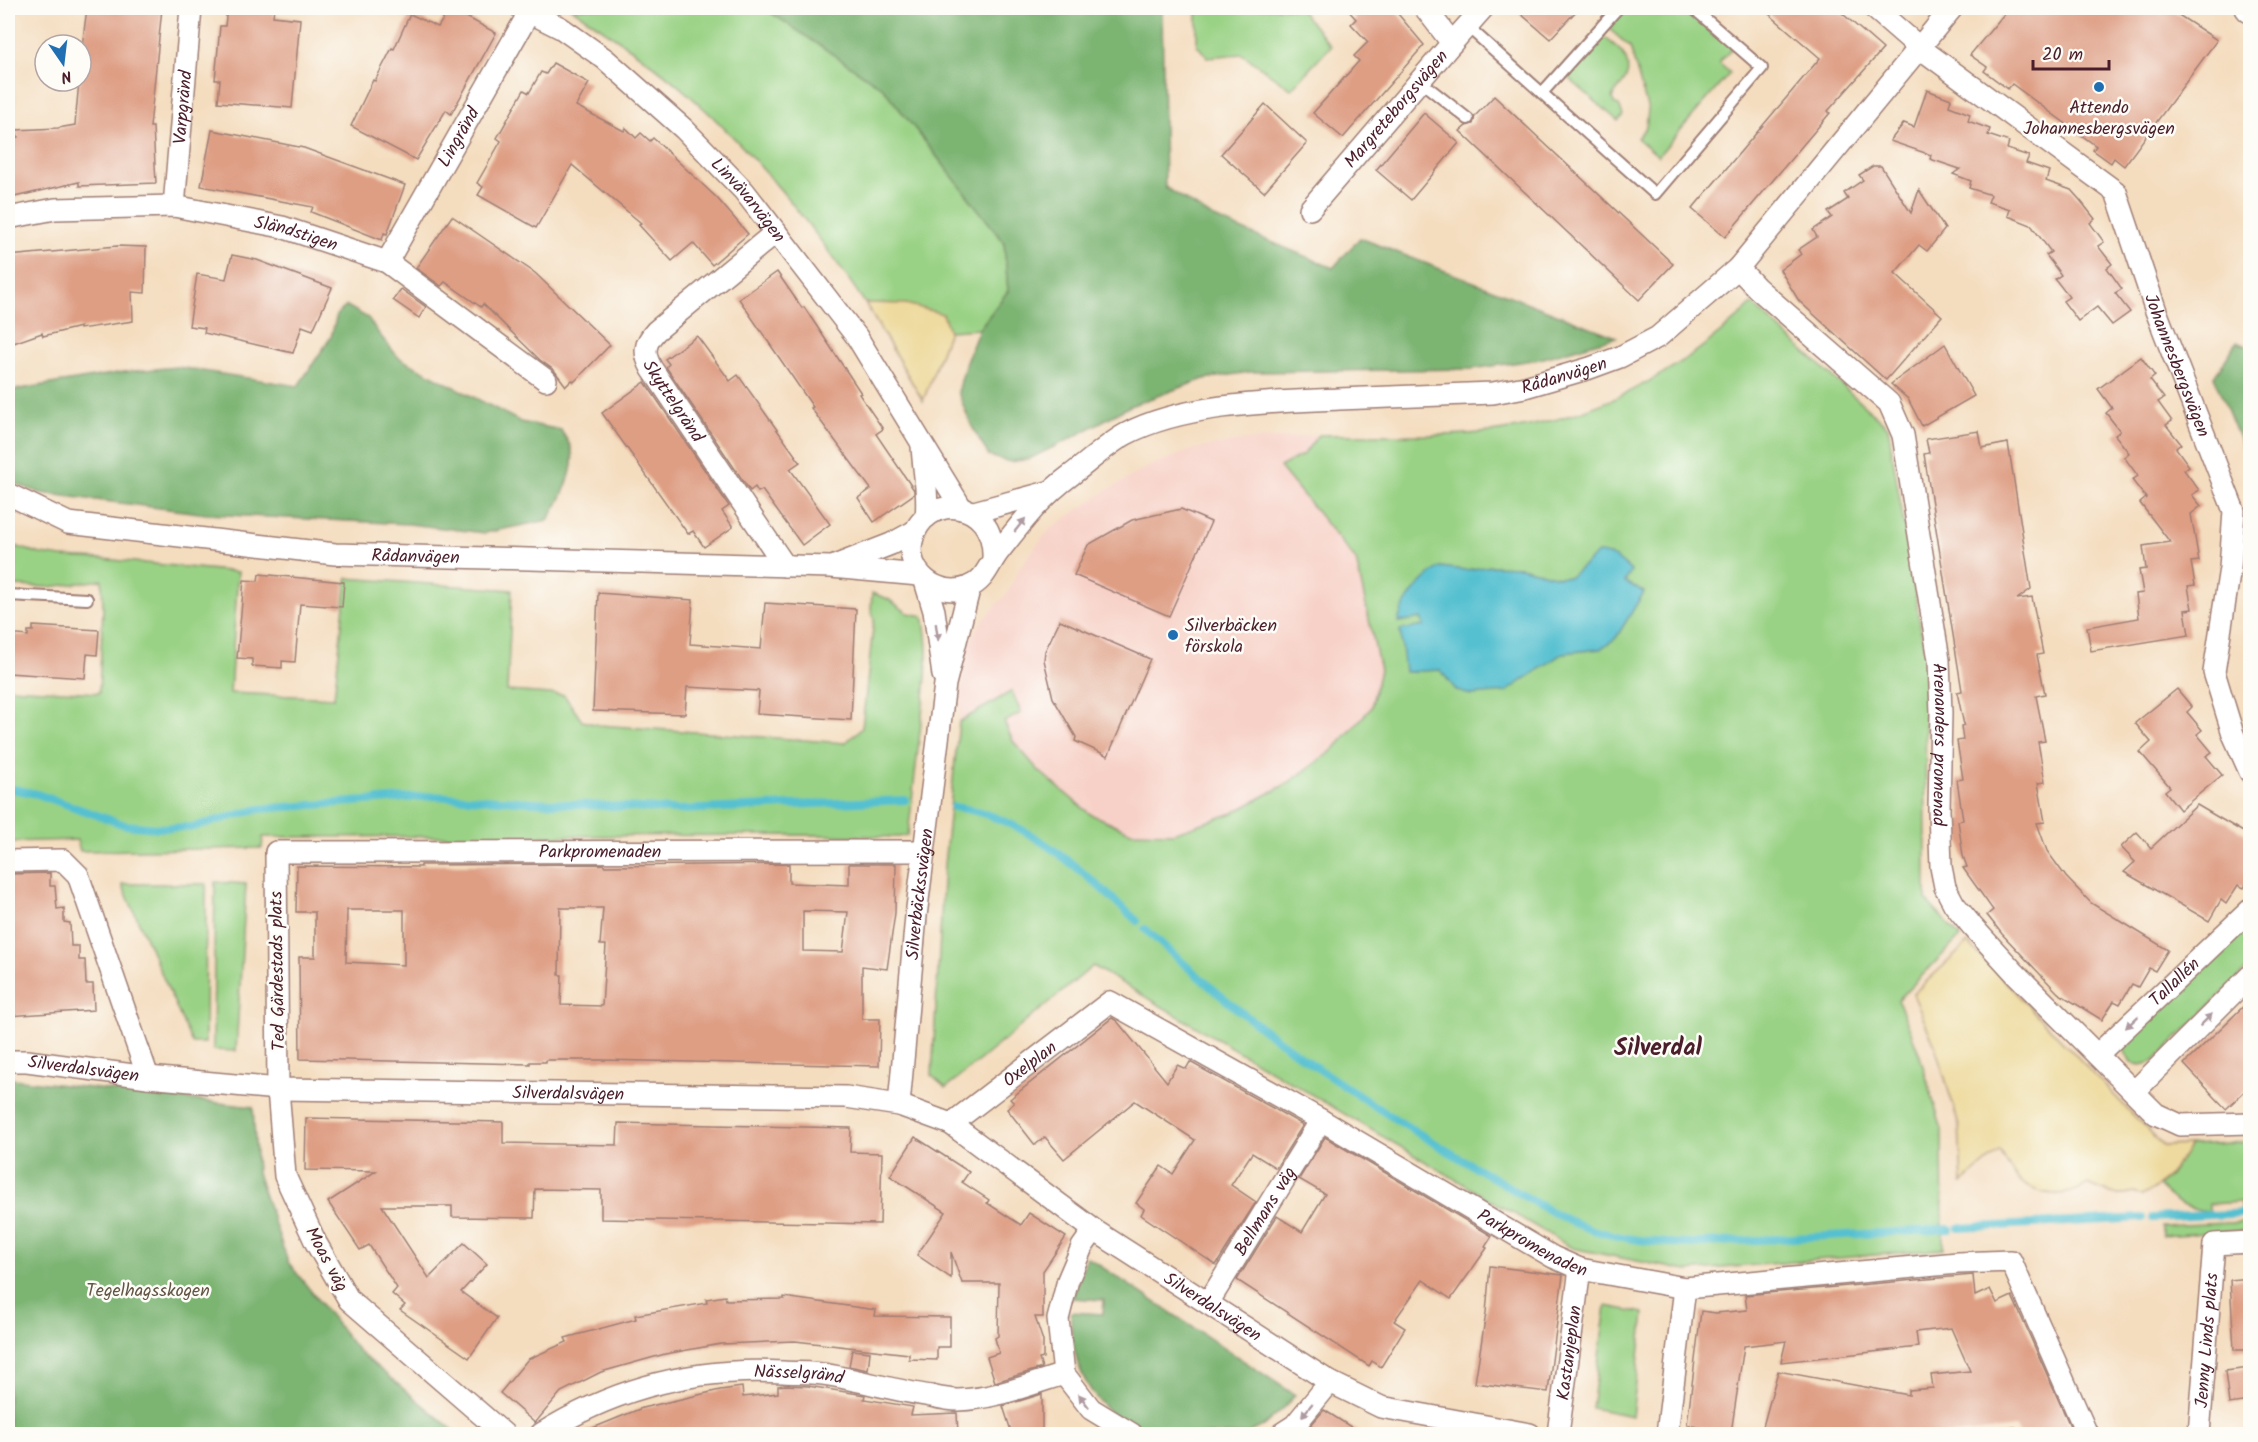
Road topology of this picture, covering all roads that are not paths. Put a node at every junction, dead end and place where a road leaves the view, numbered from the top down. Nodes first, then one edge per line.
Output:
1 (191, 8) edge
2 (1425, 8) edge
3 (1483, 8) edge
4 (1618, 8) edge
5 (1692, 8) edge
6 (1874, 8) edge
7 (1952, 8) edge
8 (525, 9) edge
9 (1467, 26) junction
10 (1452, 43) junction
11 (1920, 48) junction
12 (1420, 81) junction
13 (1542, 93) junction
14 (1468, 119) dead end
15 (174, 206) junction
16 (1310, 209) dead end
17 (8, 218) edge
18 (776, 232) junction
19 (387, 262) junction
20 (1738, 268) junction
21 (546, 380) dead end
22 (922, 445) junction
23 (1048, 492) junction
24 (8, 494) edge
25 (968, 510) junction
26 (920, 524) junction
27 (2241, 539) edge
28 (993, 559) junction
29 (785, 566) junction
30 (831, 567) junction
31 (922, 578) junction
32 (970, 586) junction
33 (8, 595) edge
34 (87, 599) dead end
35 (945, 684) junction
36 (2250, 772) edge
37 (923, 851) junction
38 (276, 852) joint
39 (8, 861) edge
40 (2250, 910) edge
41 (2250, 976) edge
42 (1110, 1002) joint
43 (2098, 1054) junction
44 (8, 1061) edge
45 (148, 1077) junction
46 (278, 1089) junction
47 (2135, 1091) junction
48 (899, 1105) junction
49 (1322, 1120) junction
50 (2250, 1123) edge
51 (951, 1124) junction
52 (1094, 1230) junction
53 (2250, 1242) edge
54 (1580, 1269) junction
55 (1685, 1288) junction
56 (1208, 1303) junction
57 (1064, 1374) junction
58 (1330, 1382) junction
59 (504, 1434) edge
60 (541, 1434) edge
61 (1132, 1434) edge
62 (1281, 1434) edge
63 (1530, 1434) edge
64 (1558, 1434) edge
65 (1667, 1434) edge
66 (2087, 1434) edge
67 (2199, 1434) edge

1 - 15 street, Varpgränd
2 - 10 street, Margreteborgsvägen
3 - 9 street
4 - 13 lane
5 - 13 lane
6 - 11 street, Johannesbergsvägen
7 - 11 street, Rådanvägen
8 - 18 street, Linvävarvägen
8 - 19 street, Lingränd
9 - 10 street
9 - 13 lane
10 - 12 street, Margreteborgsvägen
11 - 20 street, Rådanvägen
11 - 27 street, Johannesbergsvägen
12 - 14 lane
12 - 16 street, Margreteborgsvägen
15 - 17 street, Sländstigen
15 - 19 street, Sländstigen
18 - 22 street, Linvävarvägen
18 - 29 street, Skyttelgränd
19 - 21 street, Sländstigen
20 - 23 street, Rådanvägen
20 - 43 street, Arenanders promenad
22 - 25 street, Linvävarvägen
22 - 26 street, Linvävarvägen
23 - 25 street, Rådanvägen
28 -> 23 street, Rådanvägen
24 - 29 street, Rådanvägen
25 - 26 street, Rådanvägen
25 - 28 street
26 - 30 street, Rådanvägen
26 - 31 street
27 - 36 street, Johannesbergsvägen
28 - 32 street, Rådanvägen
29 - 30 street, Rådanvägen
30 - 31 street, Rådanvägen
31 - 32 street, Rådanvägen
31 -> 35 street, Silverbäckssvägen
32 - 35 street, Silverbäckssvägen
33 - 34 lane
35 - 37 street, Silverbäckssvägen
37 - 38 street, Parkpromenaden
37 - 48 street, Silverbäckssvägen
38 - 46 street, Ted Gärdestads plats
39 - 45 street
40 -> 43 street, Tallallén
47 -> 41 street
42 - 49 street, Parkpromenaden
42 - 51 street, Oxelplan
43 - 47 street, Arenanders promenad
44 - 45 street, Silverdalsvägen
45 - 46 street, Silverdalsvägen
46 - 48 street, Silverdalsvägen
46 - 59 street, Moas väg
47 - 50 street, Arenanders promenad
48 - 51 street, Silverdalsvägen
49 - 54 street, Parkpromenaden
49 - 56 street, Bellmans väg
51 - 52 street, Silverdalsvägen
52 - 56 street, Silverdalsvägen
52 - 57 street
53 - 67 street, Jenny Linds plats
54 - 55 street, Parkpromenaden
54 - 64 street, Kastanjeplan
55 - 65 street
55 - 66 street, Parkpromenaden
56 - 58 street, Silverdalsvägen
57 - 60 street, Nässelgränd
61 -> 57 street
58 -> 62 street
58 - 63 street, Silverdalsvägen

